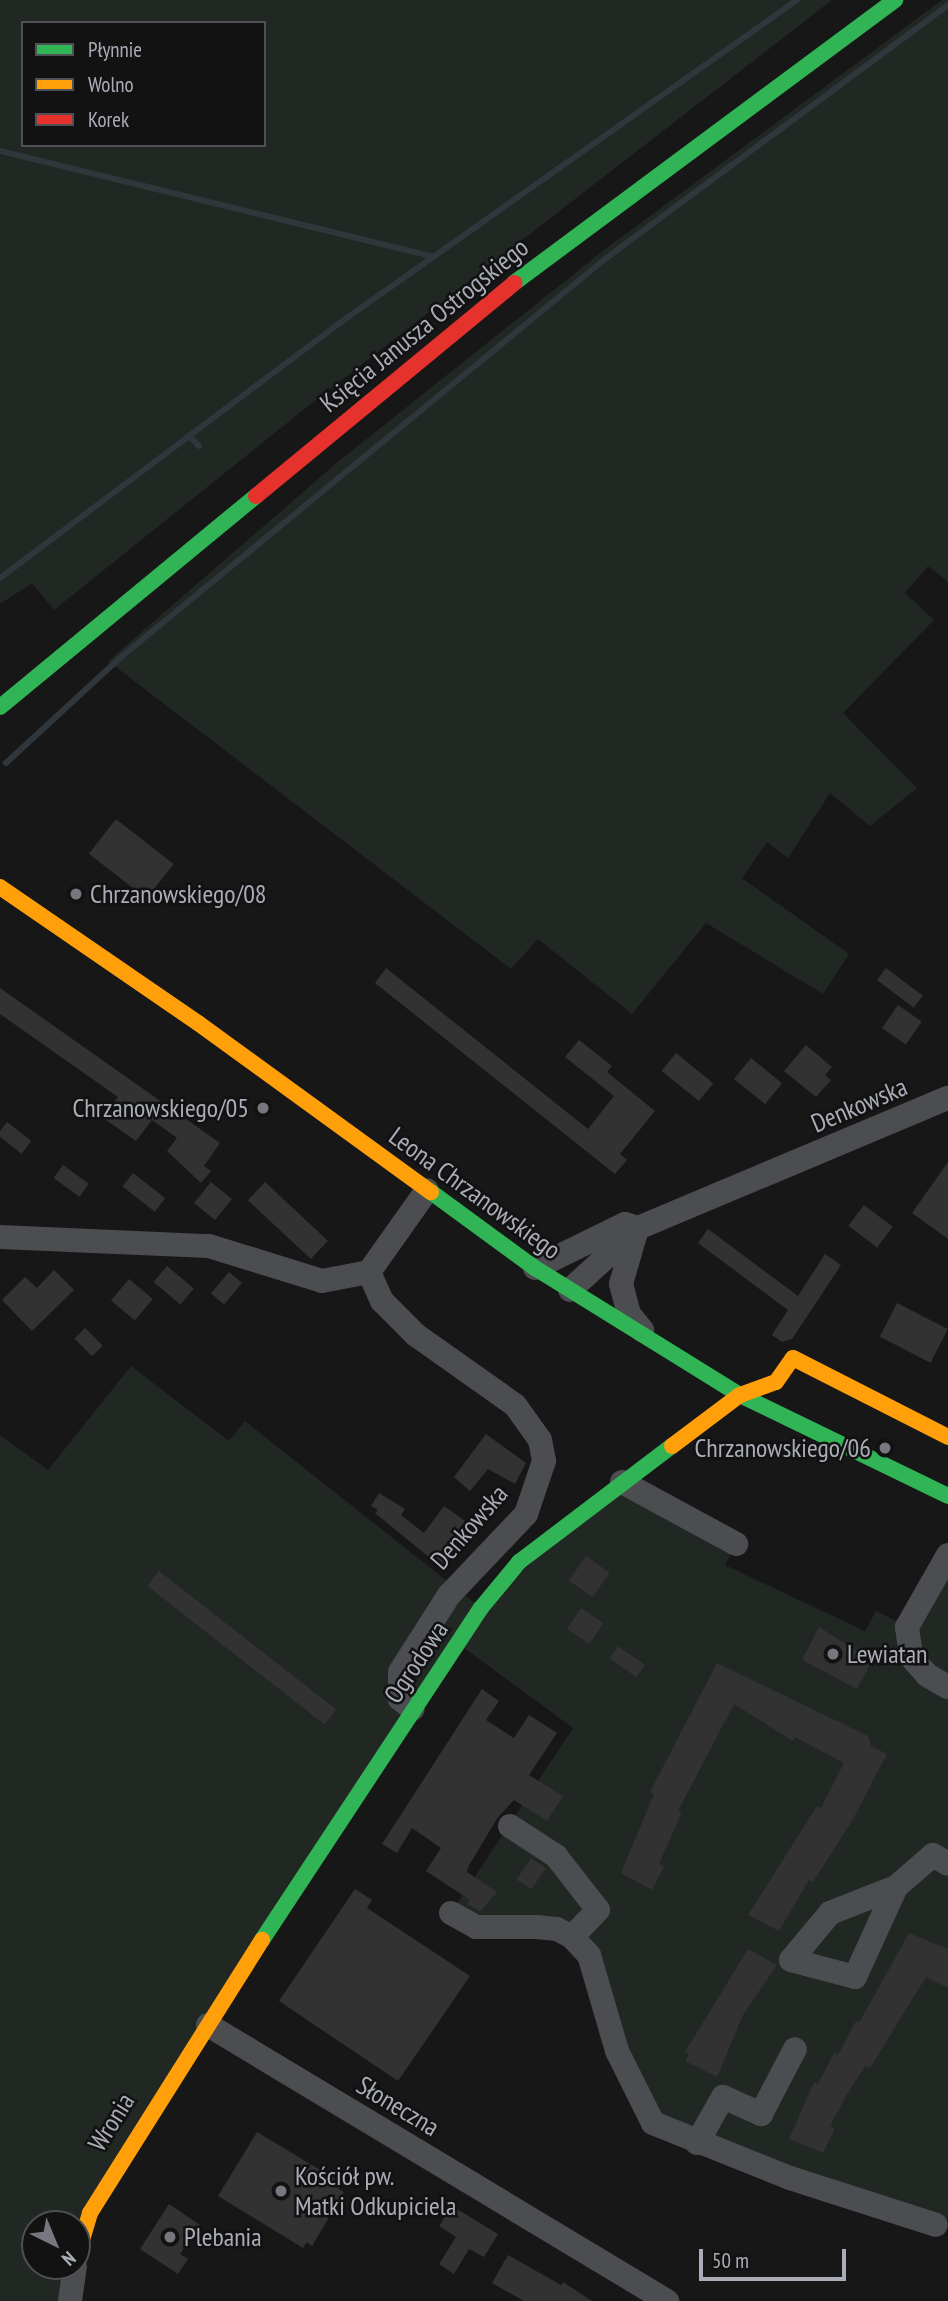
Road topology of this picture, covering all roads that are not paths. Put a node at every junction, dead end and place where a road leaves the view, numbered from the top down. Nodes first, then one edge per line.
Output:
1 (895, 0) edge
2 (0, 708) edge
3 (0, 887) edge
4 (948, 1098) edge
5 (428, 1190) junction
6 (638, 1228) junction
7 (0, 1237) edge
8 (535, 1268) junction
9 (369, 1272) junction
10 (570, 1290) junction
11 (650, 1341) junction
12 (740, 1395) junction
13 (948, 1437) edge
14 (622, 1482) junction
15 (948, 1496) edge
16 (736, 1544) dead end
17 (948, 1555) edge
18 (948, 1687) edge
19 (414, 1709) junction
20 (510, 1826) dead end
21 (948, 1864) edge
22 (896, 1887) dead end
23 (451, 1913) dead end
24 (572, 1937) junction
25 (208, 2025) junction
26 (795, 2049) dead end
27 (697, 2143) junction
28 (91, 2211) edge
29 (936, 2225) dead end
30 (73, 2280) edge
31 (70, 2301) edge
32 (667, 2301) edge

1 - 2 street, Księcia Janusza Ostrogskiego
3 - 5 street, Leona Chrzanowskiego
4 - 6 street, Denkowska
5 - 8 street, Leona Chrzanowskiego
5 - 9 street
6 - 8 street, Denkowska
6 - 10 street, Denkowska
6 - 11 street
7 - 9 street
8 - 10 street, Leona Chrzanowskiego
9 - 19 street, Denkowska
10 - 11 street, Leona Chrzanowskiego
11 - 12 street, Leona Chrzanowskiego
12 - 13 street, Ogrodowa
12 - 14 street, Ogrodowa
12 - 15 street, Leona Chrzanowskiego
14 - 16 street
14 - 19 street, Ogrodowa
17 - 18 street
19 - 25 street, Ogrodowa
20 - 24 street
21 - 22 street
23 - 24 street
24 - 27 street
25 - 28 street, Wronia
25 - 32 street, Słoneczna
26 - 27 street
27 - 29 street
30 - 31 street

